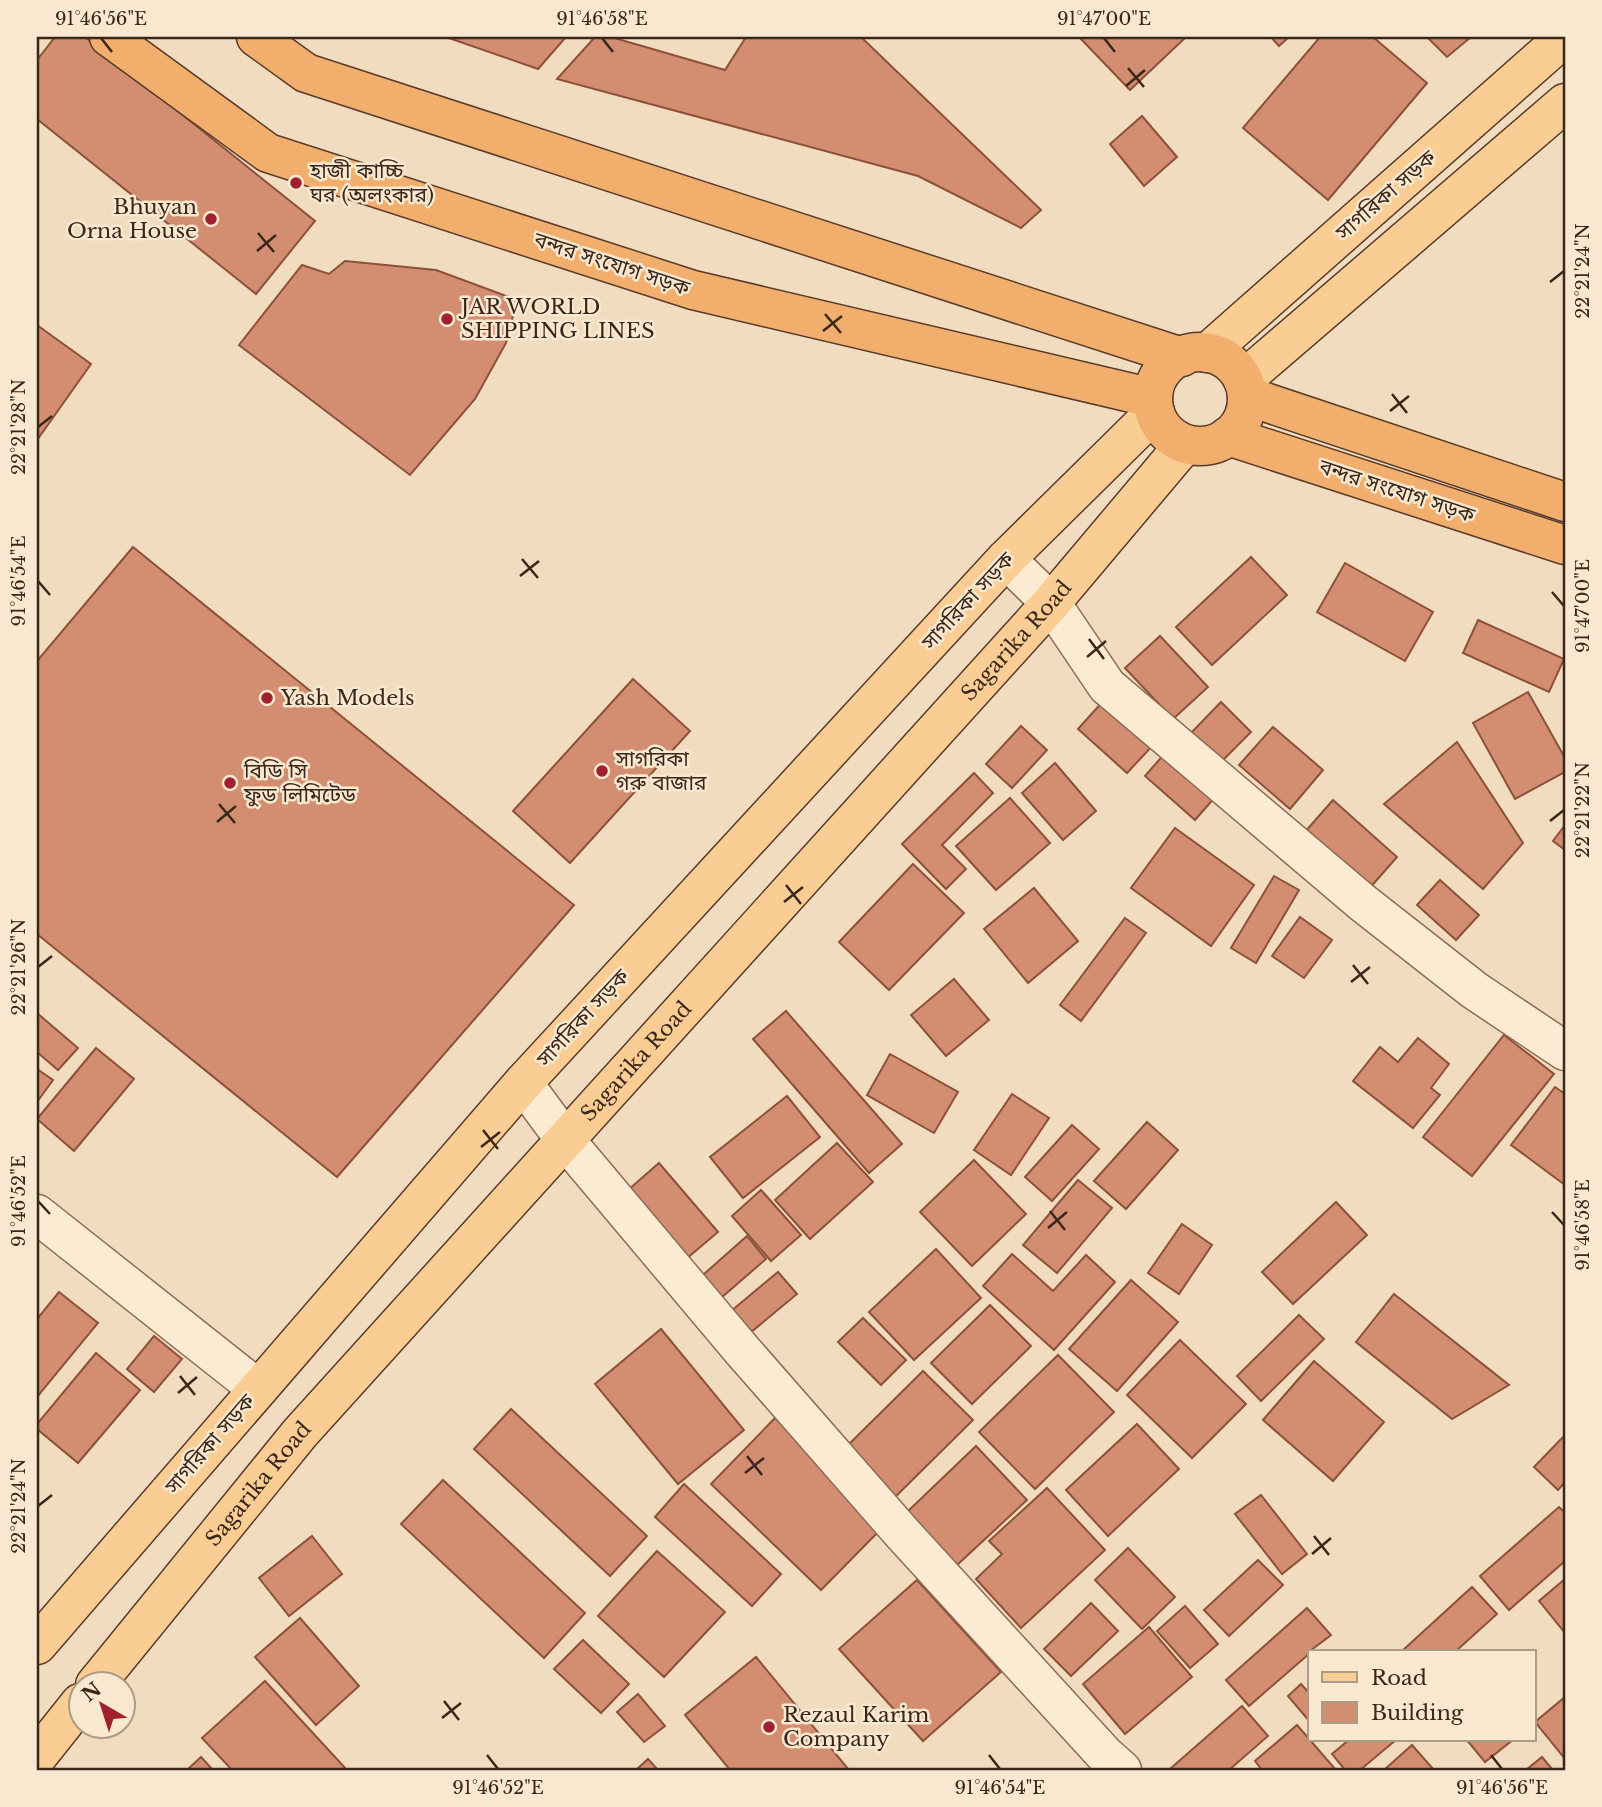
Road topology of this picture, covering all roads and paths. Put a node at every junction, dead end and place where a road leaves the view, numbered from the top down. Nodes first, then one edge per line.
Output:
1 (109, 37) edge
2 (256, 37) edge
3 (1565, 37) edge
4 (1565, 103) edge
5 (1194, 355) junction
6 (1245, 388) junction
7 (1154, 405) junction
8 (1228, 436) junction
9 (1185, 444) junction
10 (1565, 502) edge
11 (1565, 545) edge
12 (1006, 559) junction
13 (1051, 603) junction
14 (1565, 1051) edge
15 (523, 1083) junction
16 (566, 1141) junction
17 (37, 1214) edge
18 (258, 1389) junction
19 (37, 1645) edge
20 (107, 1671) edge
21 (66, 1721) edge
22 (37, 1757) edge
23 (1122, 1770) edge

1 - 7 highway, বন্দর সংযোগ সড়ক
2 - 5 highway
3 - 5 main road, সাগরিকা সড়ক
4 - 6 main road
5 - 6 highway
5 - 7 highway
6 - 8 highway
6 - 10 highway, বন্দর সংযোগ সড়ক
7 - 9 highway
7 - 12 main road, সাগরিকা সড়ক
8 - 9 highway
8 - 11 highway, বন্দর সংযোগ সড়ক
9 - 13 main road, Sagarika Road
12 - 13 street
12 - 15 main road, সাগরিকা সড়ক
13 - 14 street
13 - 16 main road, Sagarika Road
15 - 16 street
15 - 18 main road, সাগরিকা সড়ক
16 - 20 main road, Sagarika Road
16 - 23 street
17 - 18 street
18 - 19 main road, সাগরিকা সড়ক
21 - 22 main road

